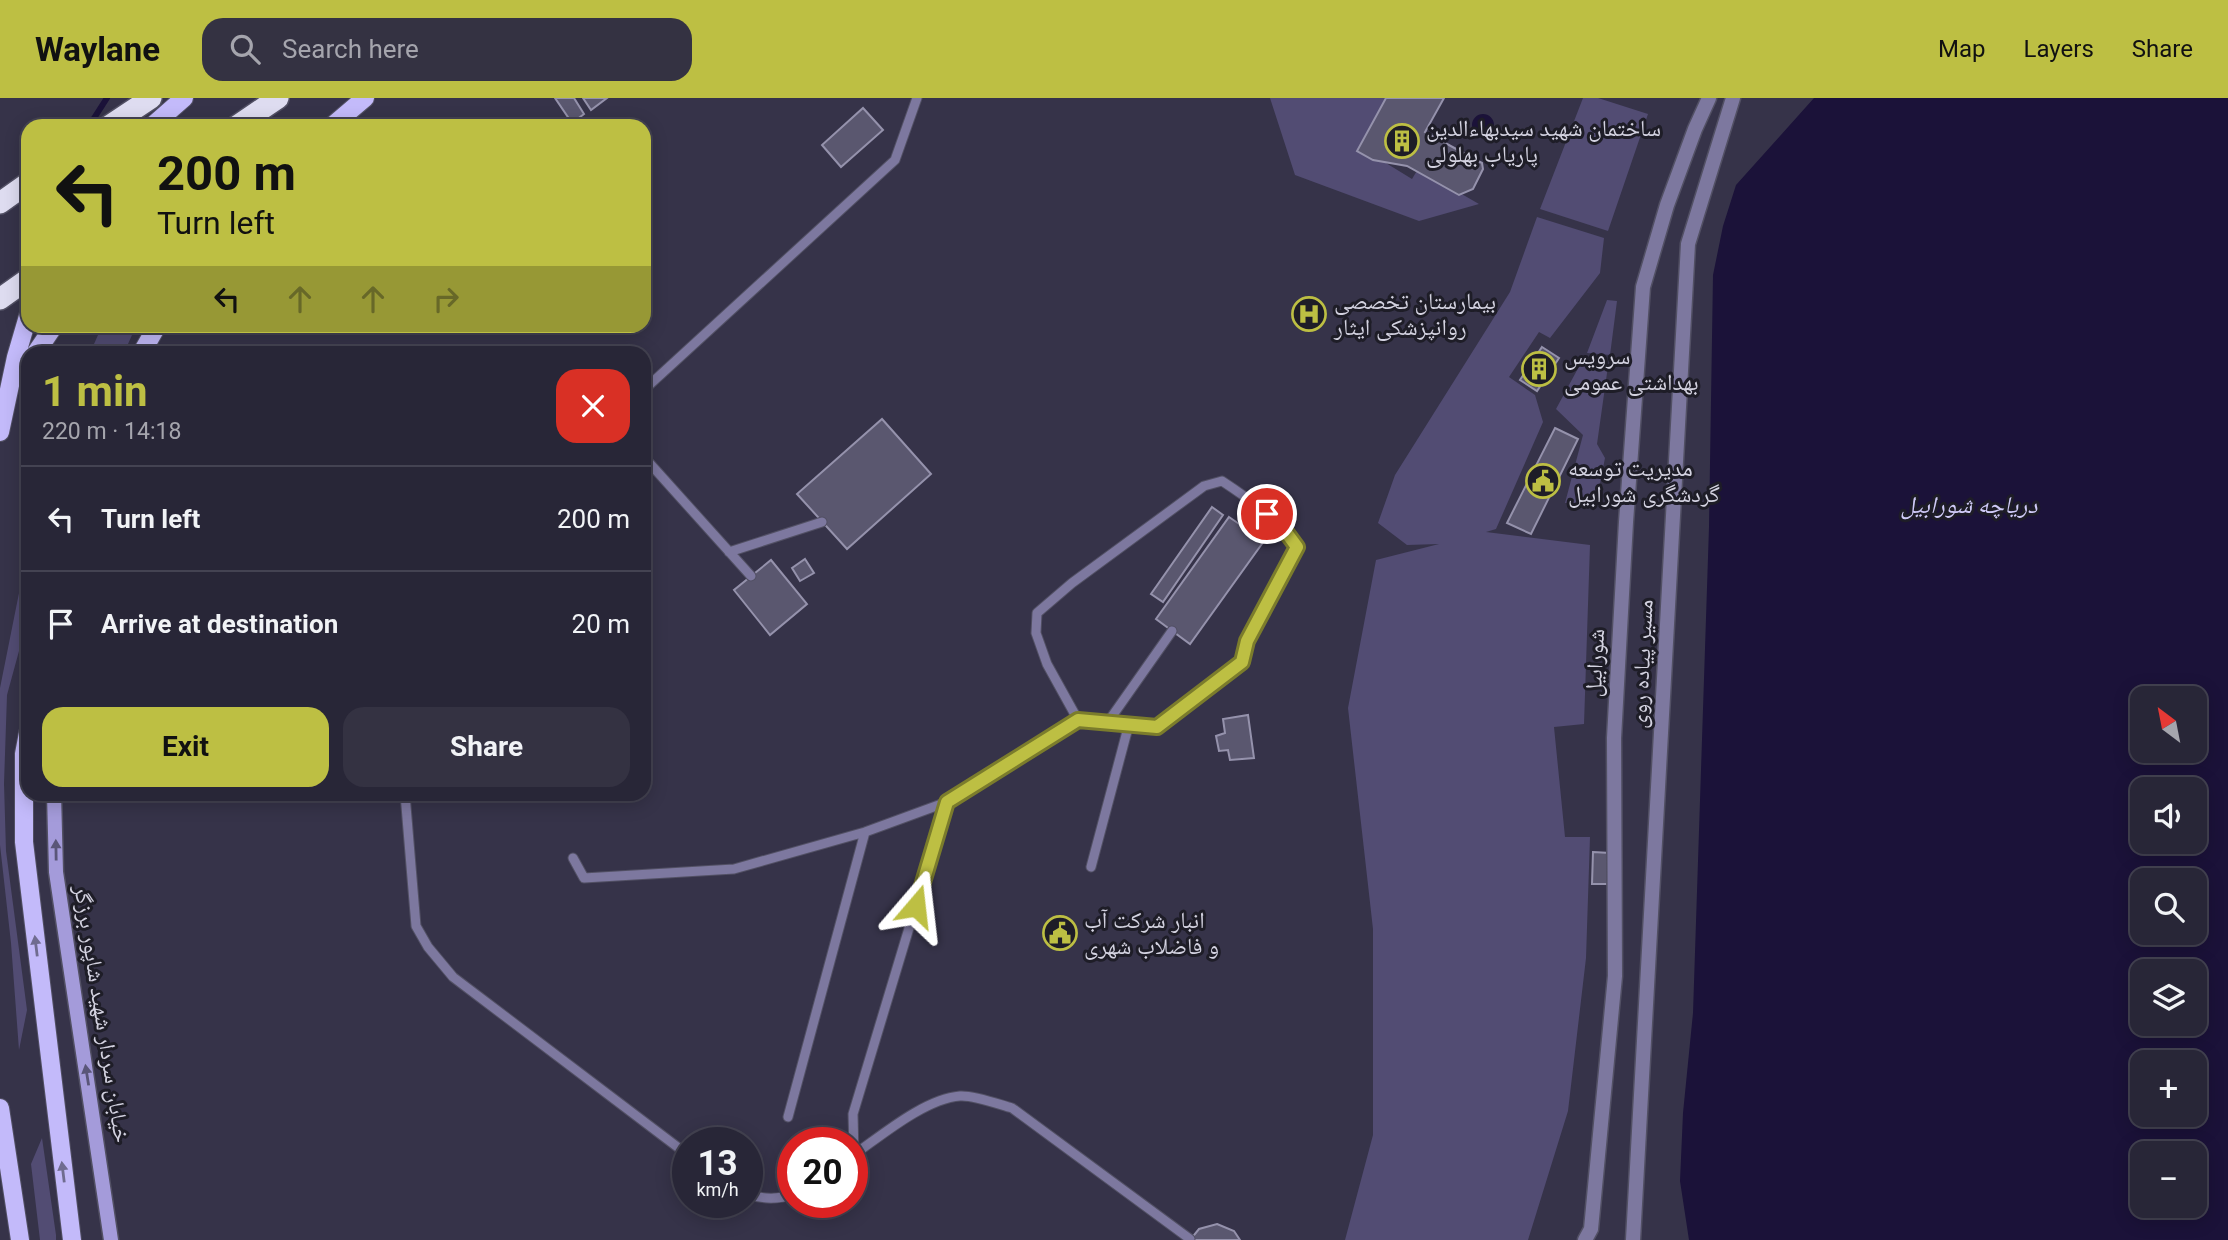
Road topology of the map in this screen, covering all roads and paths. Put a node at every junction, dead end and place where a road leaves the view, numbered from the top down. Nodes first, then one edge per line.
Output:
1 (151, 98) edge
2 (184, 98) edge
3 (278, 98) edge
4 (365, 98) edge
5 (917, 98) edge
6 (1709, 98) edge
7 (1733, 98) edge
8 (120, 119) edge
9 (160, 119) edge
10 (247, 119) edge
11 (340, 119) edge
12 (21, 188) edge
13 (0, 203) edge
14 (21, 284) edge
15 (0, 299) edge
16 (24, 333) edge
17 (21, 377) edge
18 (651, 383) edge
19 (6, 402) junction
20 (0, 432) edge
21 (651, 465) edge
22 (822, 522) dead end
23 (729, 552) junction
24 (751, 576) dead end
25 (1172, 631) dead end
26 (1078, 720) junction
27 (1108, 722) junction
28 (1129, 723) junction
29 (23, 801) edge
30 (54, 801) edge
31 (406, 801) edge
32 (947, 802) junction
33 (865, 832) junction
34 (573, 858) dead end
35 (1091, 867) dead end
36 (0, 1108) edge
37 (788, 1117) dead end
38 (853, 1127) edge
39 (672, 1143) edge
40 (868, 1146) edge
41 (1190, 1239) edge
42 (20, 1240) edge
43 (72, 1240) edge
44 (111, 1240) edge
45 (1585, 1240) edge
46 (1633, 1240) edge

1 - 8 highway
2 - 9 main road
3 - 10 highway
4 - 11 main road
5 - 18 lane
6 - 45 street, شورابیل
7 - 46 street, مسیر پیاده روی
12 - 13 highway
14 - 15 highway
16 - 19 main road
17 - 19 main road
19 - 20 main road
21 - 23 lane
22 - 23 lane
23 - 24 lane
25 - 27 lane
26 - 27 lane
26 - 28 lane
26 - 32 lane
27 - 28 lane
28 - 35 lane
43 -> 29 main road
44 -> 30 main road, خیابان سردار شهید شاپور برزگر
31 - 39 lane
32 - 33 lane
32 - 38 lane
33 - 34 lane
33 - 37 lane
36 - 42 main road
40 - 41 lane

